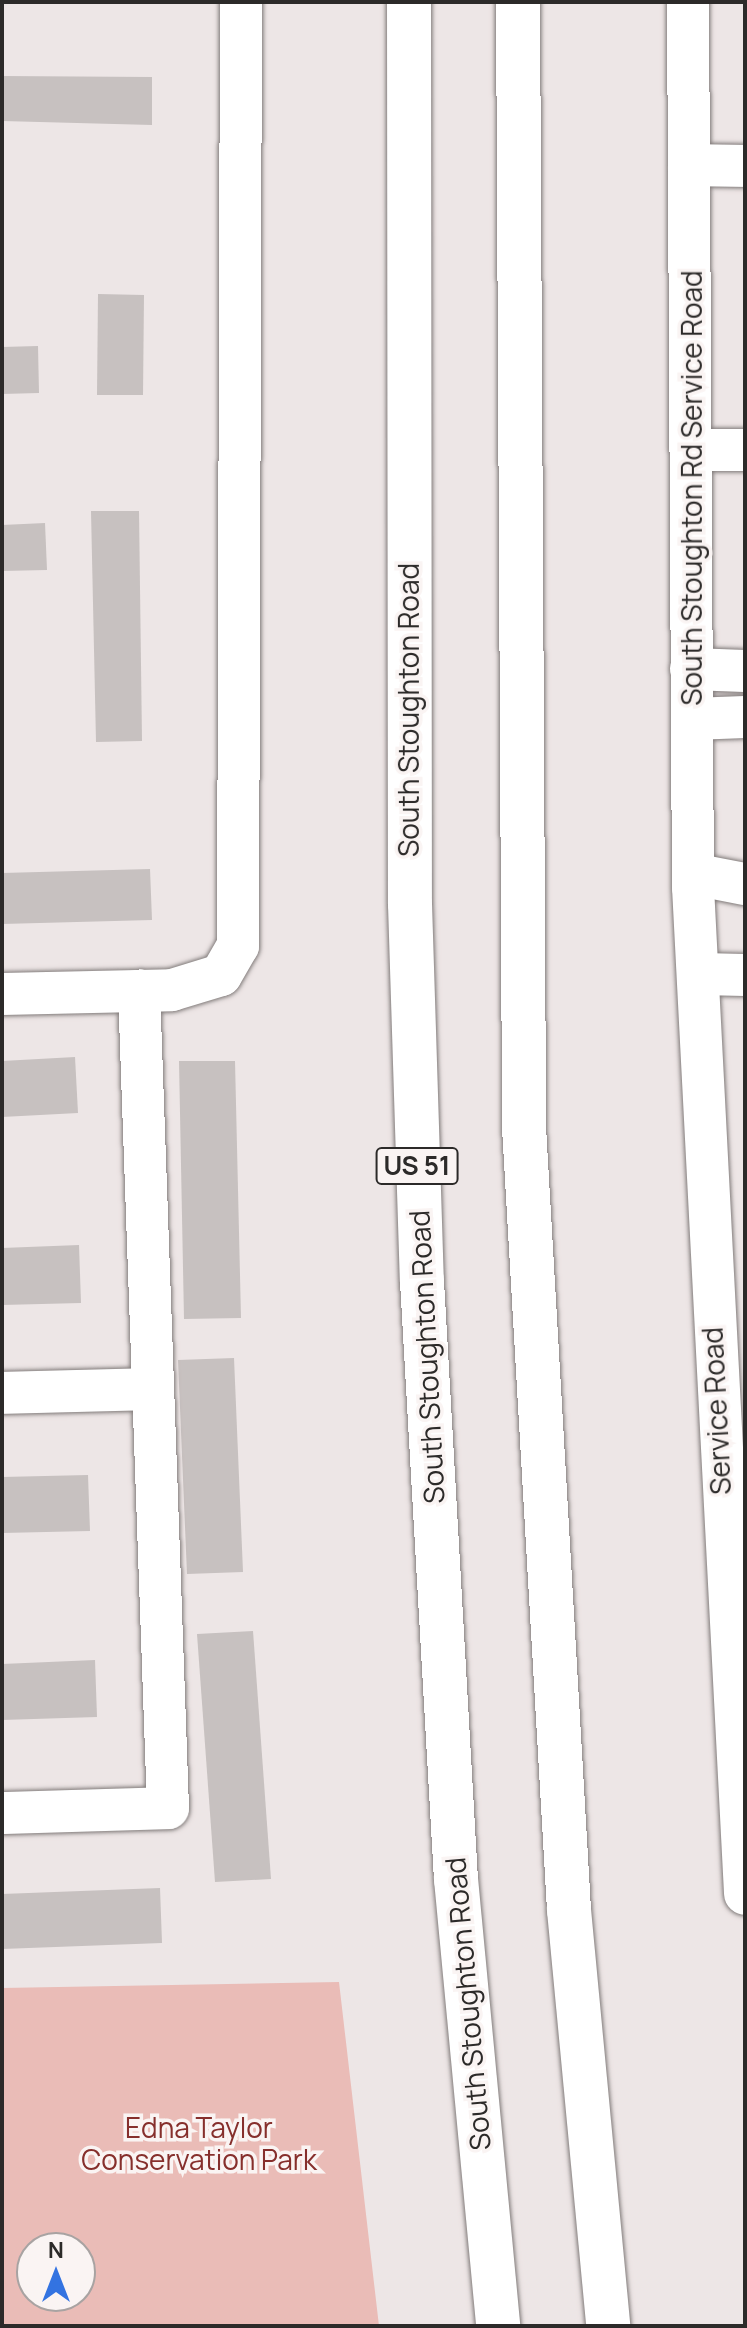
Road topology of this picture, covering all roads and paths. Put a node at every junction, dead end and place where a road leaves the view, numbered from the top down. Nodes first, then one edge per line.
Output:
1 (241, 2) edge
2 (409, 2) edge
3 (518, 2) edge
4 (688, 2) edge
5 (689, 165) junction
6 (745, 166) edge
7 (691, 450) junction
8 (745, 450) edge
9 (691, 669) junction
10 (745, 671) edge
11 (745, 717) edge
12 (692, 719) junction
13 (693, 874) junction
14 (745, 884) edge
15 (701, 974) junction
16 (745, 975) edge
17 (139, 991) junction
18 (2, 994) edge
19 (153, 1389) junction
20 (2, 1393) edge
21 (2, 1813) edge
22 (742, 1820) edge
23 (745, 1894) edge
24 (498, 2326) edge
25 (608, 2326) edge

1 - 17 street
2 - 24 main road, South Stoughton Road / US 51
3 - 25 main road
4 - 5 street, South Stoughton Rd Service Road
5 - 6 street
5 - 7 street, South Stoughton Rd Service Road
7 - 8 street
7 - 9 street, South Stoughton Rd Service Road
9 - 10 street
9 - 12 street, South Stoughton Rd Service Road
11 - 12 street
12 - 13 street, South Stoughton Rd Service Road
13 - 14 street
13 - 15 street, South Stoughton Rd Service Road
15 - 16 street
15 - 22 street, Service Road
17 - 18 street
17 - 19 street
19 - 20 street
19 - 21 street
22 - 23 street, Service Road

